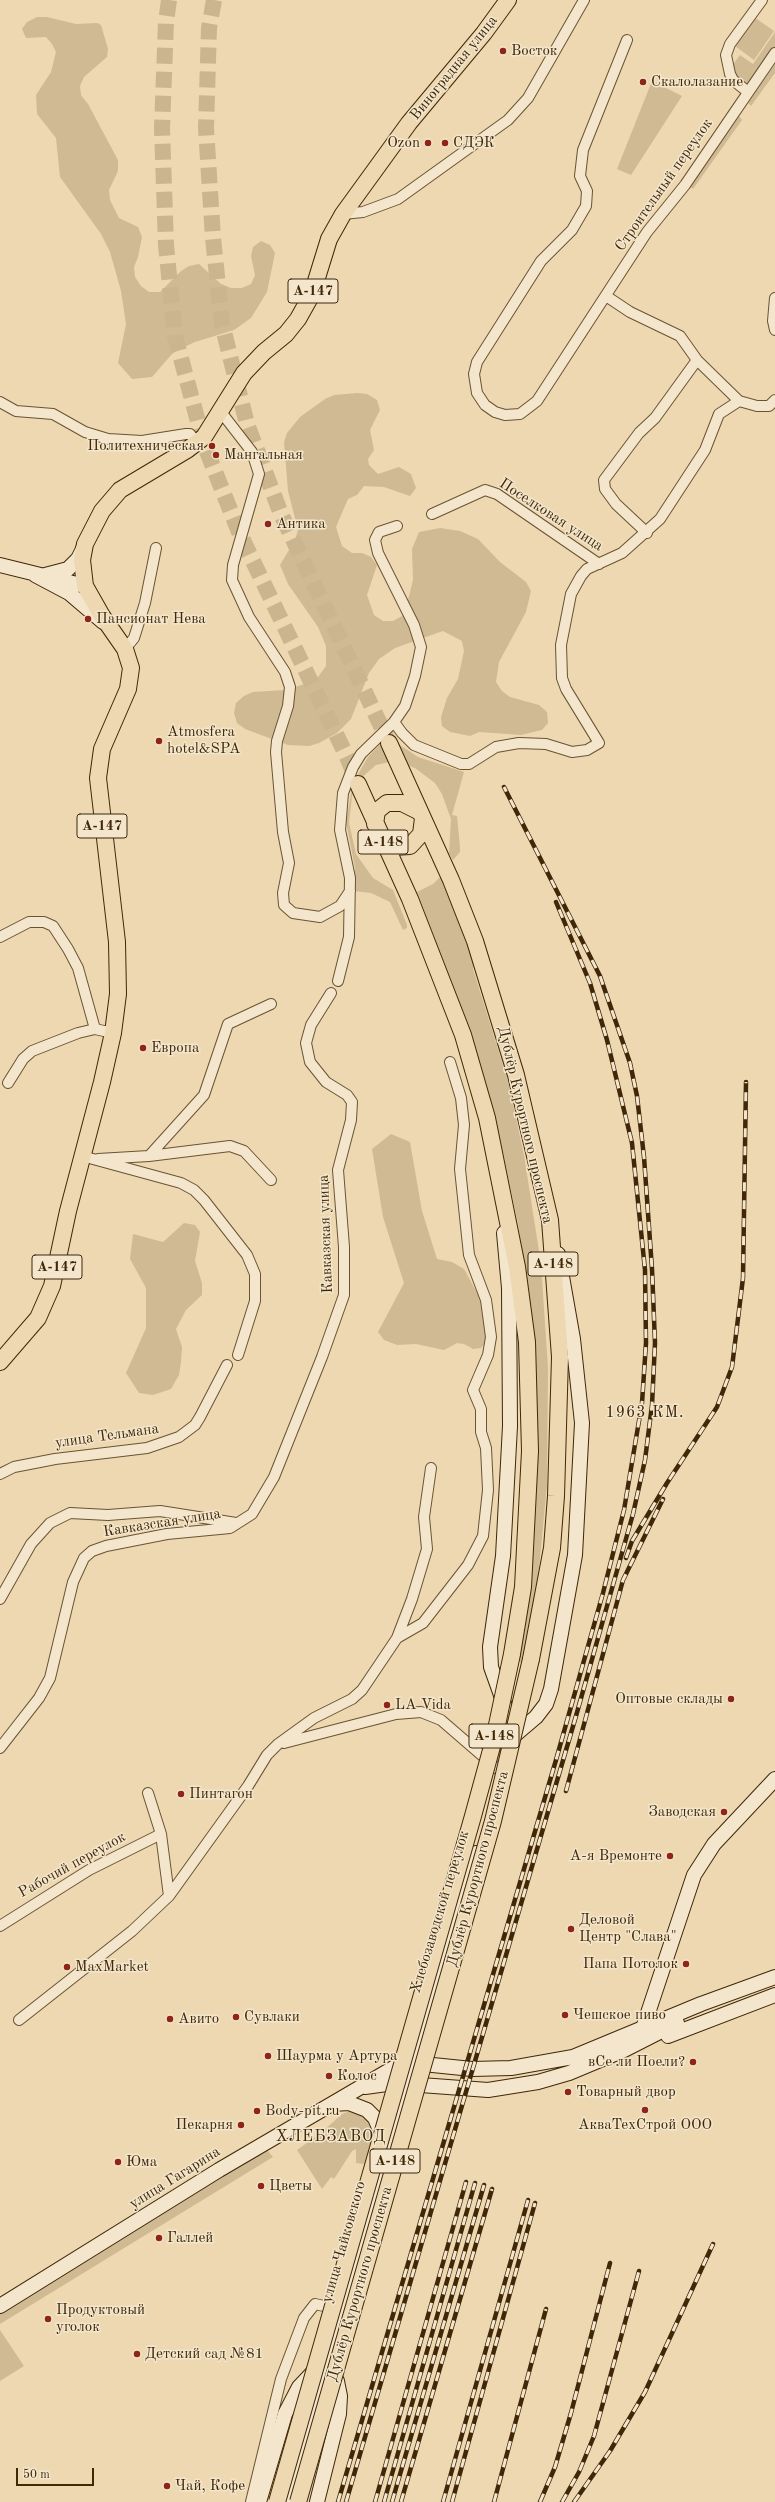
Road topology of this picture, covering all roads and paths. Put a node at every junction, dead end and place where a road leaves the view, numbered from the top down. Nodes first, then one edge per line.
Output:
1 (508, 0) edge
2 (584, 0) edge
3 (762, 0) edge
4 (627, 40) dead end
5 (775, 54) edge
6 (748, 92) junction
7 (343, 214) junction
8 (606, 296) junction
9 (775, 298) edge
10 (775, 330) edge
11 (697, 360) junction
12 (739, 400) junction
13 (775, 400) edge
14 (0, 402) edge
15 (221, 412) junction
16 (198, 442) junction
17 (432, 514) dead end
18 (397, 526) dead end
19 (647, 533) junction
20 (156, 548) dead end
21 (83, 549) junction
22 (599, 564) junction
23 (0, 565) edge
24 (35, 575) junction
25 (85, 586) junction
26 (112, 629) junction
27 (125, 649) junction
28 (394, 722) junction
29 (389, 743) tunnel mouth
30 (358, 784) tunnel mouth
31 (421, 815) junction
32 (377, 829) junction
33 (350, 891) junction
34 (0, 937) edge
35 (338, 980) dead end
36 (331, 993) dead end
37 (271, 1004) dead end
38 (95, 1029) junction
39 (113, 1033) junction
40 (450, 1062) dead end
41 (8, 1083) dead end
42 (149, 1156) junction
43 (87, 1158) junction
44 (499, 1170) junction
45 (271, 1180) dead end
46 (550, 1220) junction
47 (238, 1355) dead end
48 (0, 1362) edge
49 (227, 1365) dead end
50 (431, 1468) dead end
51 (0, 1474) edge
52 (236, 1523) junction
53 (0, 1596) edge
54 (397, 1638) junction
55 (508, 1740) junction
56 (278, 1744) junction
57 (0, 1748) edge
58 (500, 1772) junction
59 (775, 1779) edge
60 (148, 1793) dead end
61 (161, 1834) junction
62 (169, 1896) junction
63 (0, 1926) edge
64 (775, 1978) edge
65 (775, 1987) edge
66 (775, 1995) edge
67 (19, 2020) dead end
68 (643, 2028) junction
69 (633, 2046) junction
70 (413, 2063) junction
71 (406, 2084) junction
72 (359, 2088) junction
73 (330, 2104) junction
74 (386, 2154) junction
75 (0, 2306) edge
76 (343, 2311) junction
77 (328, 2361) junction
78 (251, 2502) edge
79 (259, 2502) edge
80 (277, 2502) edge
81 (287, 2502) edge
82 (298, 2502) edge
83 (317, 2502) edge

1 - 7 main road, Виноградная улица / А-147
2 - 7 street
3 - 6 street
4 - 8 street, Строительный переулок
5 - 6 street, Строительный переулок
6 - 8 street, Строительный переулок
7 - 15 main road, Виноградная улица / А-147
8 - 11 street
9 - 10 street
11 - 12 street
11 - 19 street
12 - 13 street
12 - 19 street
14 - 16 street
15 - 16 main road, Виноградная улица / А-147
15 - 33 street
16 - 21 main road, Виноградная улица / А-147
17 - 22 street, Поселковая улица
18 - 28 street
19 - 22 street
20 - 27 street
21 - 24 main road, А-147
21 - 25 main road, Виноградная улица / А-147
22 - 28 street, Поселковая улица
23 - 24 main road
24 - 25 main road
24 - 26 main road, А-147
25 - 26 main road, Виноградная улица / А-147
26 - 27 main road, А-147
27 - 39 main road, А-147
28 - 33 street
29 - 31 main road, Дублёр Курортного проспекта / А-148
30 - 32 main road, Дублёр Курортного проспекта / А-148
31 - 32 main road, А-148
31 - 32 main road, А-148
31 - 46 main road, Дублёр Курортного проспекта / А-148
32 - 44 main road, Дублёр Курортного проспекта / А-148
33 - 35 street
34 - 38 street
36 - 52 street, Кавказская улица
37 - 42 street
38 - 39 street
38 - 41 street
39 - 43 main road, А-147
40 - 54 street
42 - 43 street
42 - 45 street
43 - 47 street
43 - 48 main road, А-147
44 - 55 main road, Хлебозаводской переулок / А-148
44 - 80 main road, Дублёр Курортного проспекта / А-148, bridge
46 - 55 main road, А-148
46 - 82 main road, Дублёр Курортного проспекта / А-148, bridge
49 - 51 street, улица Тельмана
50 - 54 street
52 - 53 street, Кавказская улица
52 - 57 street, Кавказская улица
54 - 56 street
55 - 58 main road, Хлебозаводской переулок
56 - 58 street
56 - 62 street
58 - 70 main road, Хлебозаводской переулок
59 - 68 main road
60 - 61 street
61 - 62 street
61 - 63 street, Рабочий переулок
62 - 67 street
64 - 68 main road, улица Гагарина
65 - 69 main road
66 - 69 main road
68 - 70 main road, улица Гагарина
69 - 71 main road
70 - 71 main road, улица Чайковского
70 - 72 main road, улица Гагарина
71 - 72 main road
71 - 74 main road, улица Чайковского
72 - 73 main road, улица Гагарина
73 - 74 main road
73 - 75 main road, улица Гагарина
74 - 76 main road, улица Чайковского
76 - 77 main road, улица Чайковского
76 - 78 street
77 - 79 main road
77 - 81 main road, улица Чайковского
77 - 83 main road

